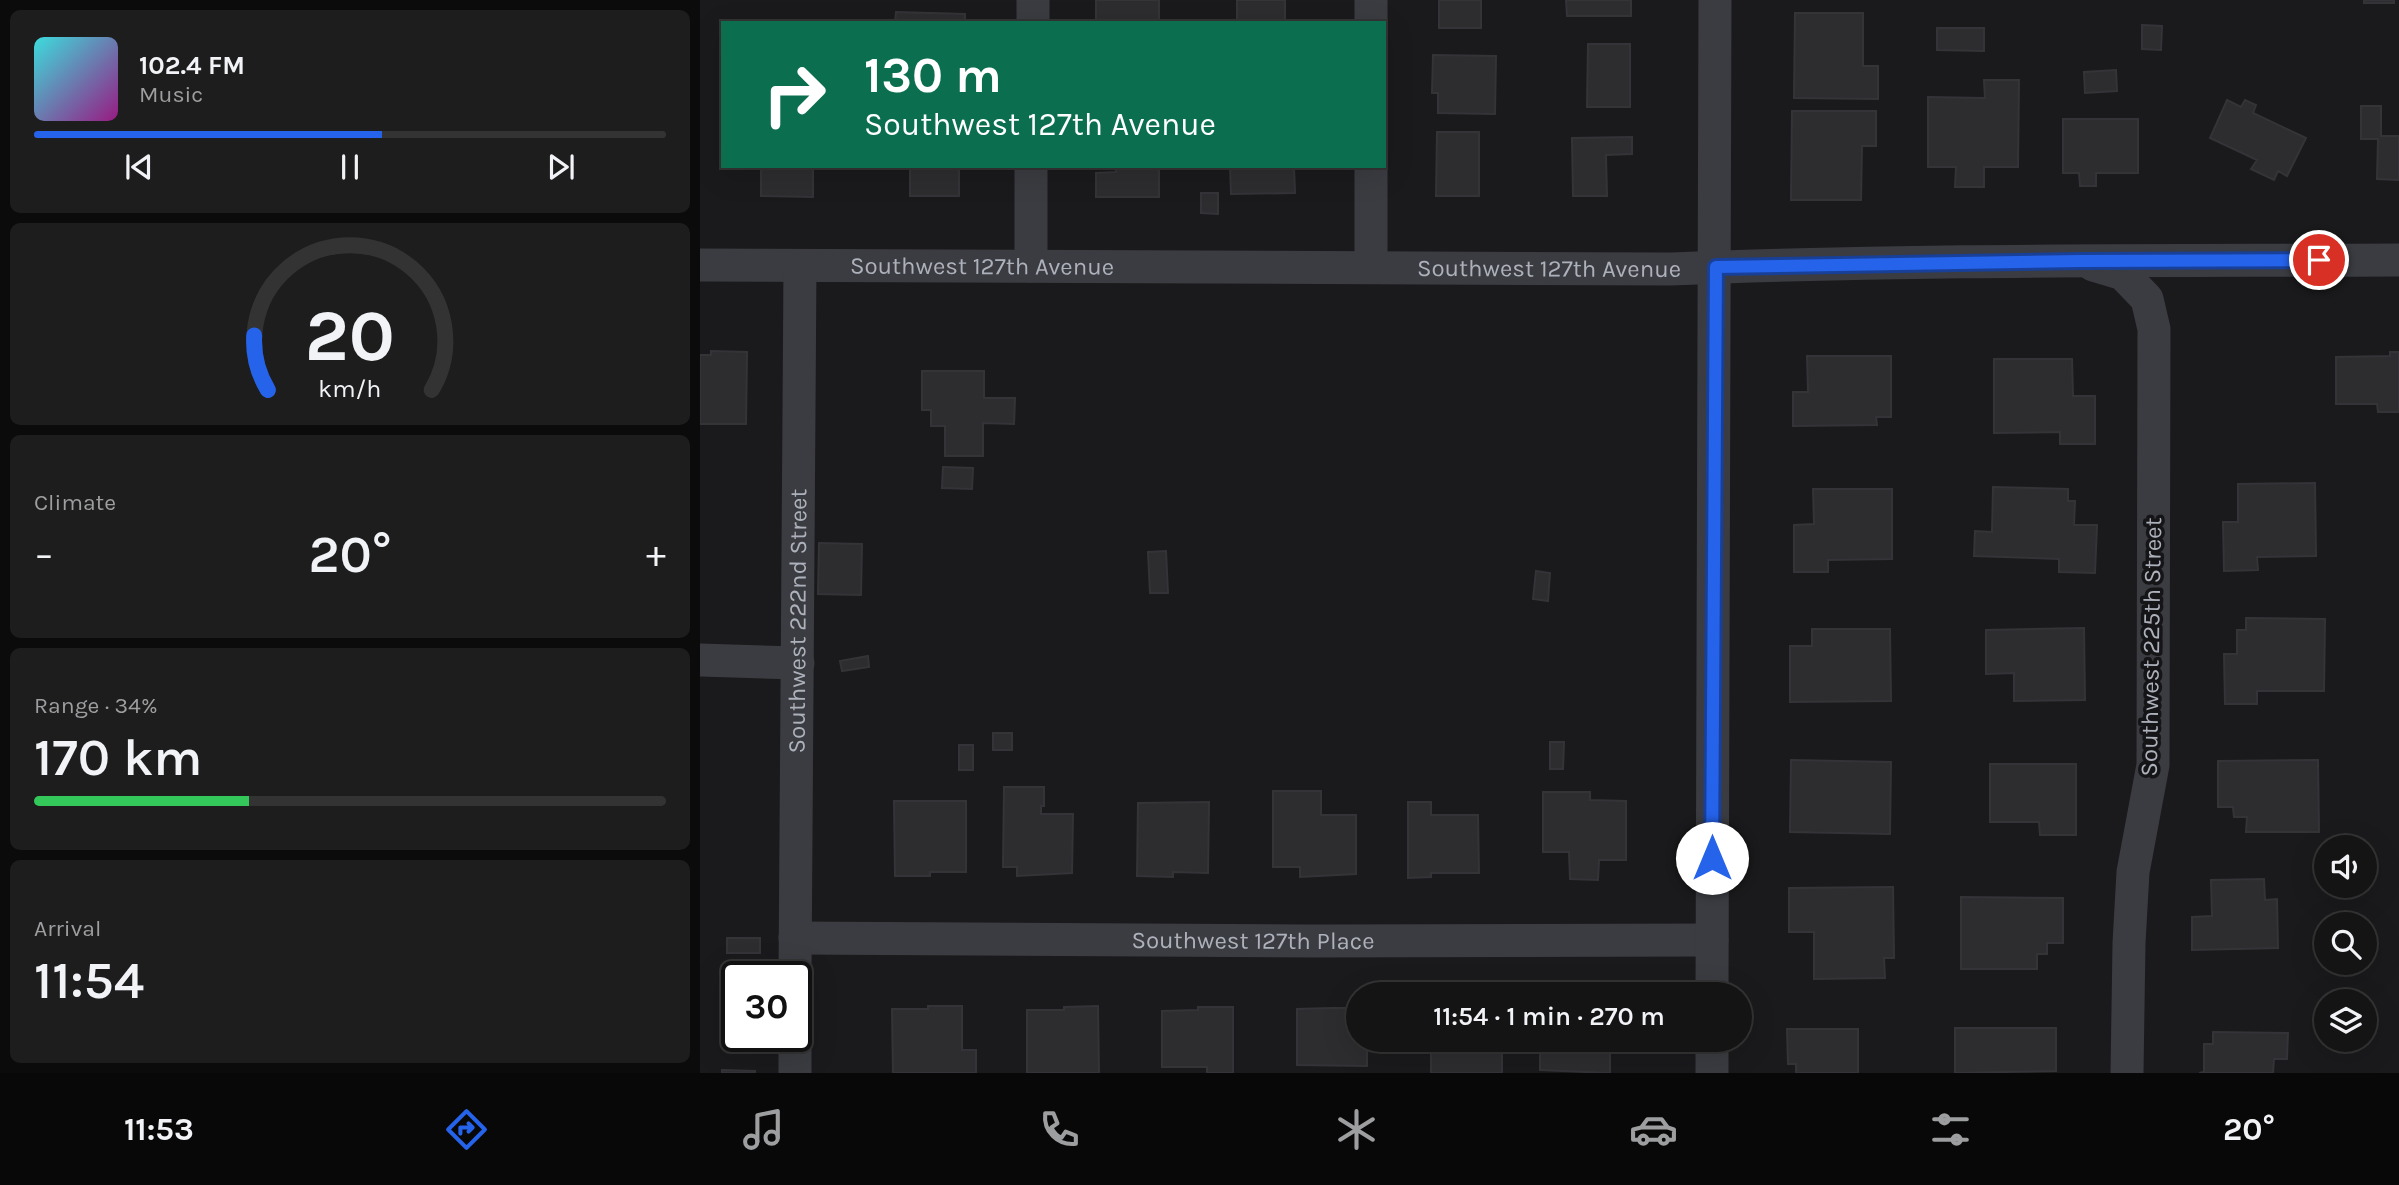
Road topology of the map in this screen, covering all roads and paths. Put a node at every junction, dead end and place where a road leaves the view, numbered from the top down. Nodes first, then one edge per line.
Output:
1 (1033, 0) edge
2 (1371, 0) edge
3 (1715, 0) edge
4 (1032, 21) edge
5 (1371, 21) edge
6 (1031, 168) edge
7 (1371, 168) edge
8 (2399, 260) edge
9 (2081, 261) junction
10 (700, 265) edge
11 (800, 266) junction
12 (1031, 266) junction
13 (1371, 267) junction
14 (1716, 267) junction
15 (700, 660) edge
16 (798, 663) junction
17 (795, 938) junction
18 (1712, 940) junction
19 (795, 961) edge
20 (1712, 982) edge
21 (795, 1052) edge
22 (1712, 1052) edge
23 (795, 1073) edge
24 (1712, 1073) edge
25 (2127, 1073) edge

1 - 4 street
2 - 5 street
3 - 14 street
6 - 12 street
7 - 13 street
8 - 9 street, Southwest 127th Avenue
9 - 14 street, Southwest 127th Avenue
9 - 25 street, Southwest 225th Street
10 - 11 street, Southwest 127th Avenue
11 - 12 street, Southwest 127th Avenue
11 - 16 street, Southwest 222nd Street
12 - 13 street, Southwest 127th Avenue
13 - 14 street, Southwest 127th Avenue
14 - 18 street
15 - 16 street
16 - 17 street, Southwest 222nd Street
17 - 18 street, Southwest 127th Place
17 - 19 street, Southwest 222nd Street
18 - 20 street
21 - 23 street
22 - 24 street

